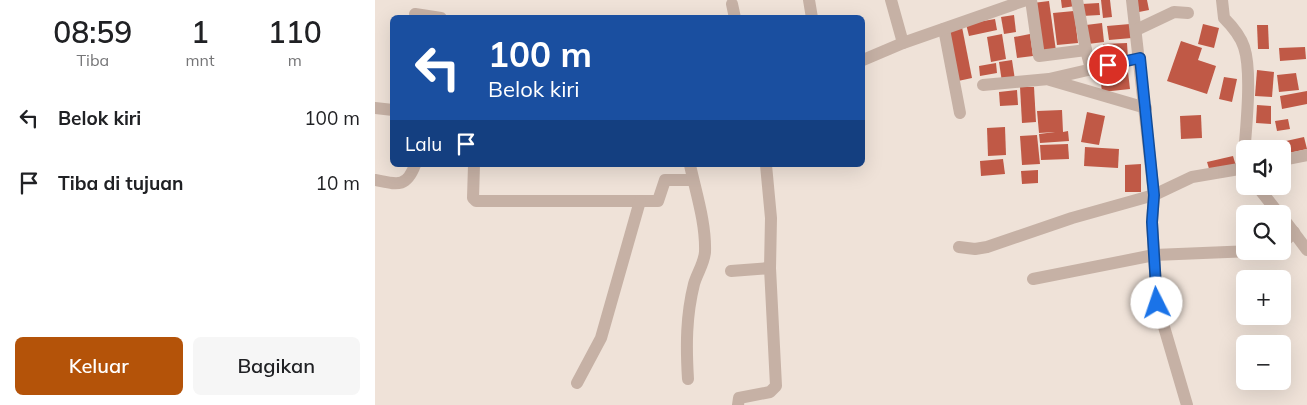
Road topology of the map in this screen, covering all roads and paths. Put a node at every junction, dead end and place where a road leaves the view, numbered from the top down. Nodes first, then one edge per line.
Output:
1 (809, 0) edge
2 (891, 0) edge
3 (1031, 0) edge
4 (1077, 0) edge
5 (1132, 0) edge
6 (1222, 0) edge
7 (1020, 1) edge
8 (732, 4) dead end
9 (415, 14) dead end
10 (1188, 14) dead end
11 (422, 15) edge
12 (734, 15) edge
13 (812, 15) edge
14 (944, 29) junction
15 (1136, 30) junction
16 (903, 43) junction
17 (1086, 50) junction
18 (1140, 58) junction
19 (865, 59) edge
20 (1091, 69) junction
21 (1049, 79) junction
22 (983, 86) dead end
23 (375, 108) edge
24 (1146, 108) junction
25 (390, 110) edge
26 (960, 113) dead end
27 (1245, 140) edge
28 (1307, 155) edge
29 (1291, 158) edge
30 (414, 167) edge
31 (474, 167) edge
32 (690, 167) edge
33 (766, 167) edge
34 (1236, 170) edge
35 (375, 180) edge
36 (693, 180) junction
37 (1154, 195) junction
38 (1264, 195) edge
39 (640, 201) junction
40 (1272, 205) edge
41 (1291, 228) edge
42 (1294, 232) junction
43 (1291, 235) edge
44 (959, 247) dead end
45 (1307, 250) edge
46 (1236, 252) edge
47 (1154, 255) junction
48 (770, 268) junction
49 (731, 271) dead end
50 (1033, 279) dead end
51 (688, 379) dead end
52 (577, 383) dead end
53 (739, 405) edge
54 (1187, 405) edge

1 - 13 street
2 - 16 street
3 - 17 street
4 - 17 street
5 - 15 street
6 - 27 street
7 - 14 street
8 - 12 street
9 - 11 street
10 - 15 street
14 - 16 street
14 - 26 street
15 - 18 street
16 - 19 street
17 - 20 street
18 - 20 street
18 - 24 street
20 - 21 street
21 - 22 street
21 - 24 street
23 - 25 street
24 - 37 street
28 - 29 street
30 - 35 street
31 - 39 street
32 - 36 street
33 - 48 street
34 - 37 street
36 - 39 street
36 - 51 street
37 - 44 street
37 - 47 street
38 - 40 street
39 - 52 street
41 - 42 street
42 - 43 street
42 - 45 street
46 - 47 street
47 - 50 street
47 - 54 street
48 - 49 street
48 - 53 street

